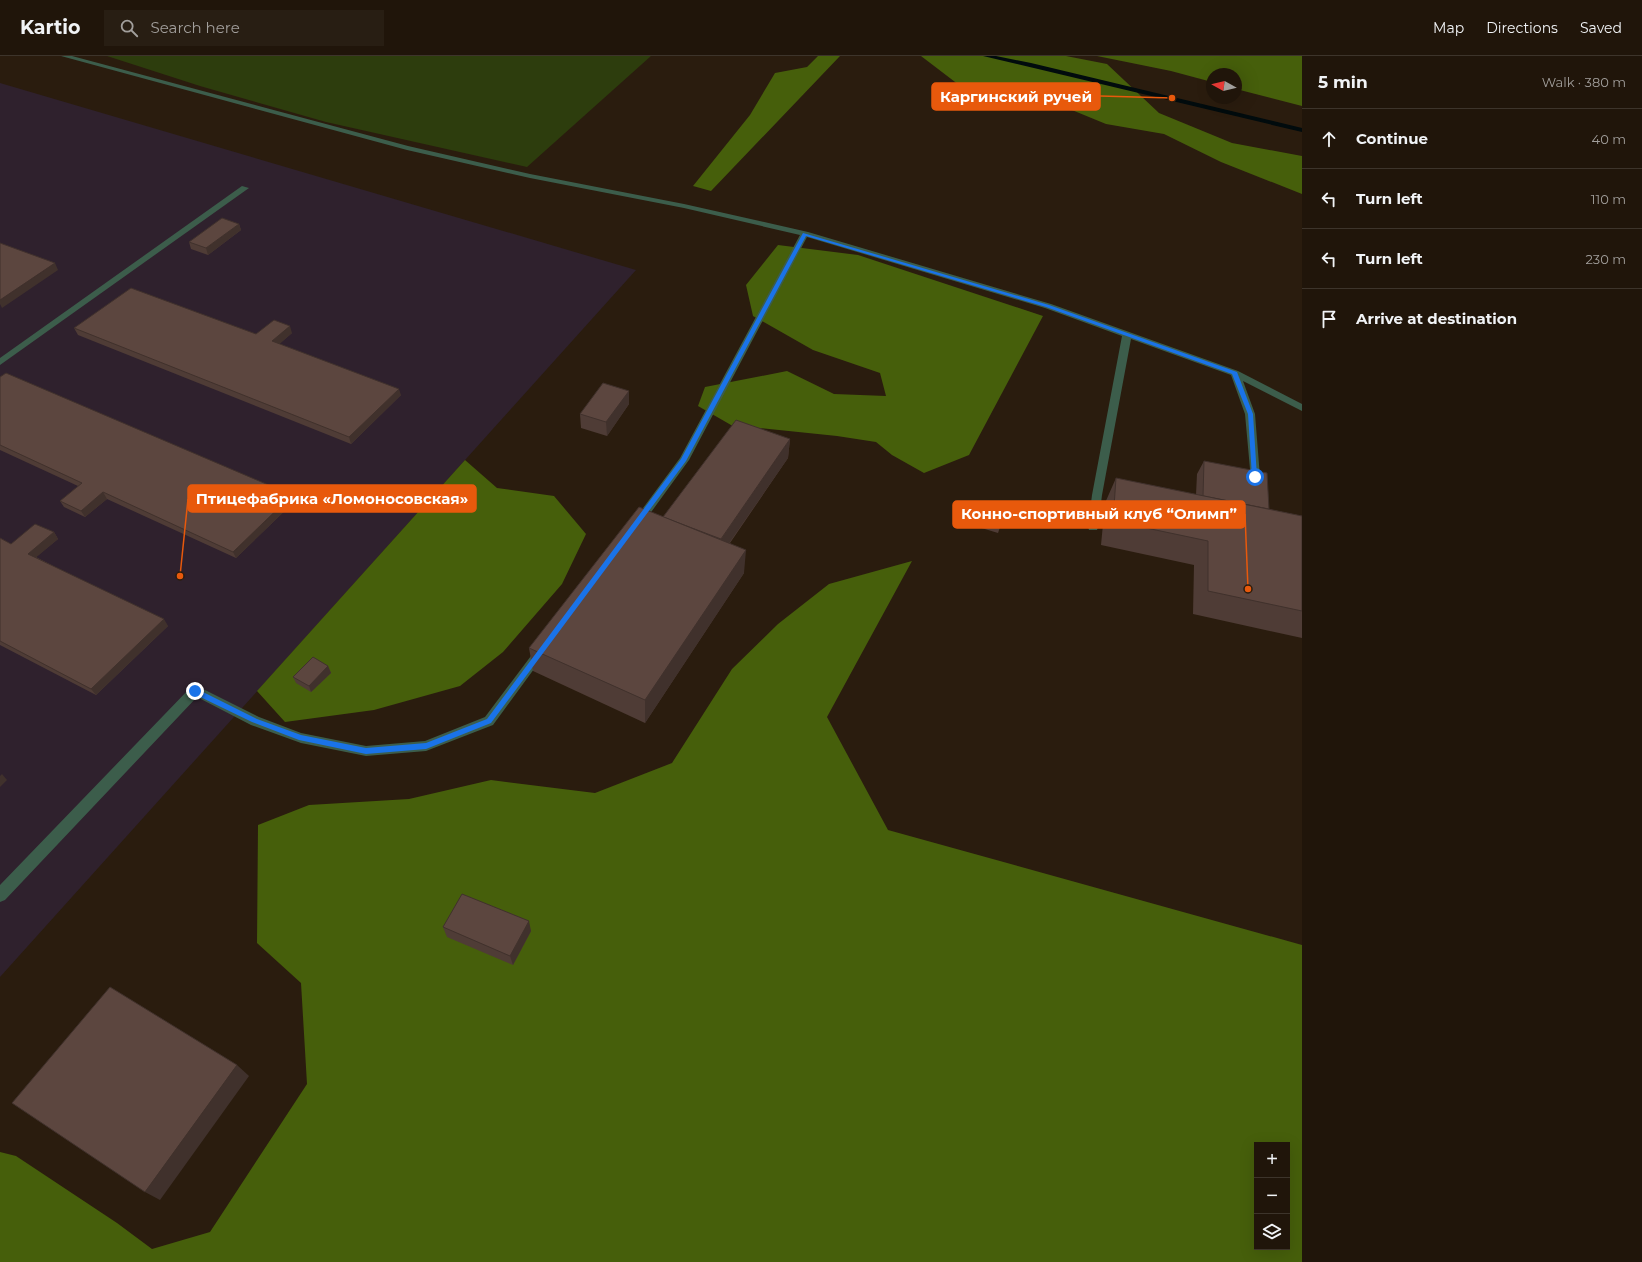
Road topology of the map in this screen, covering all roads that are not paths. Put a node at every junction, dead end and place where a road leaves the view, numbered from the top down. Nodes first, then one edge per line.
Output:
1 (64, 56) edge
2 (245, 188) dead end
3 (805, 234) junction
4 (1127, 334) junction
5 (0, 362) edge
6 (1235, 373) junction
7 (1302, 408) edge
8 (1255, 477) edge
9 (1093, 527) dead end
10 (627, 535) edge
11 (547, 642) edge
12 (0, 895) edge

1 - 3 lane
2 - 5 lane
3 - 4 lane
3 - 10 lane
4 - 6 lane
4 - 9 lane
6 - 7 lane
6 - 8 lane
11 - 12 lane

